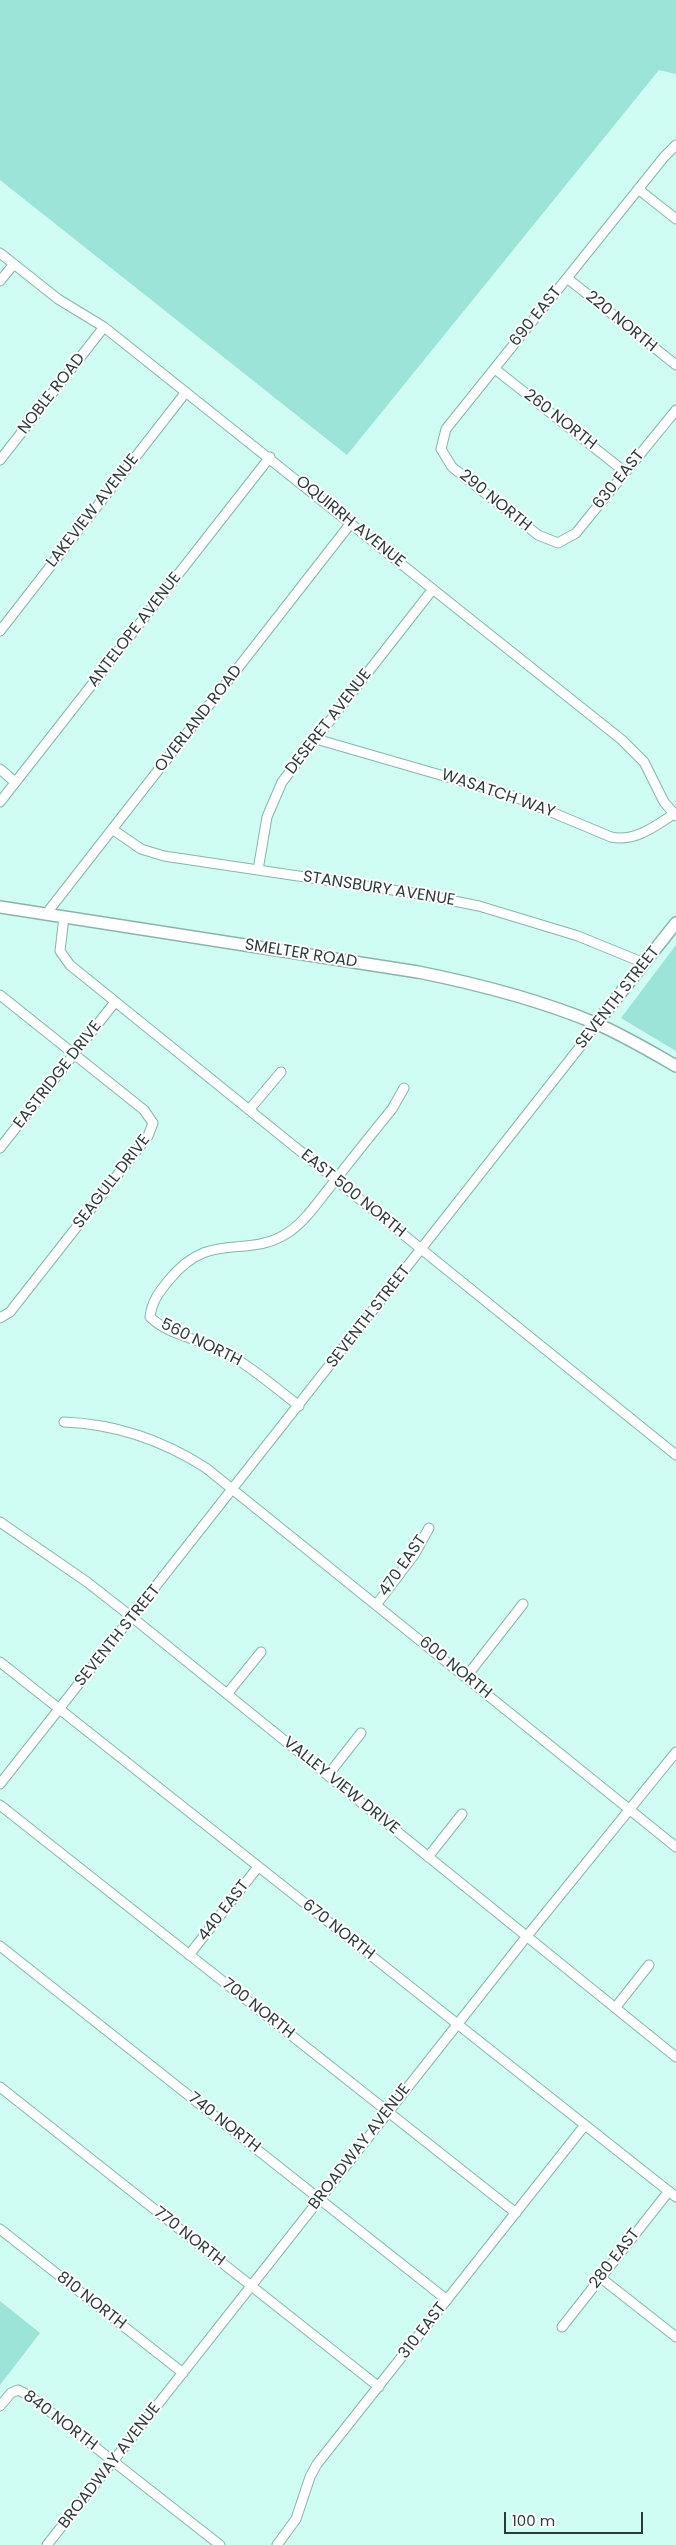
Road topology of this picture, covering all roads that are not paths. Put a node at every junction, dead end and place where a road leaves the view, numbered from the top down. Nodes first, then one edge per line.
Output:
1 (676, 145) edge
2 (638, 188) junction
3 (676, 219) edge
4 (0, 253) edge
5 (14, 264) junction
6 (567, 278) junction
7 (0, 281) edge
8 (104, 328) junction
9 (676, 366) edge
10 (495, 368) junction
11 (186, 392) junction
12 (676, 410) edge
13 (441, 449) joint
14 (270, 457) junction
15 (0, 460) edge
16 (626, 472) junction
17 (351, 523) junction
18 (558, 543) joint
19 (433, 589) junction
20 (0, 631) edge
21 (316, 739) junction
22 (0, 769) edge
23 (16, 782) junction
24 (0, 802) edge
25 (675, 815) edge
26 (112, 829) junction
27 (258, 870) junction
28 (0, 907) edge
29 (46, 914) junction
30 (64, 917) junction
31 (676, 923) edge
32 (644, 963) junction
33 (0, 995) edge
34 (115, 1002) junction
35 (596, 1024) junction
36 (74, 1054) junction
37 (676, 1066) edge
38 (280, 1072) dead end
39 (404, 1088) dead end
40 (249, 1110) junction
41 (0, 1148) edge
42 (336, 1180) junction
43 (422, 1250) junction
44 (0, 1318) edge
45 (299, 1406) junction
46 (64, 1422) dead end
47 (676, 1455) edge
48 (234, 1490) junction
49 (0, 1522) edge
50 (429, 1528) dead end
51 (523, 1604) dead end
52 (376, 1605) junction
53 (133, 1618) junction
54 (261, 1652) dead end
55 (0, 1662) edge
56 (466, 1678) junction
57 (227, 1694) junction
58 (59, 1710) junction
59 (361, 1733) dead end
60 (676, 1752) edge
61 (328, 1776) junction
62 (0, 1784) edge
63 (0, 1805) edge
64 (630, 1810) junction
65 (462, 1814) dead end
66 (676, 1847) edge
67 (428, 1856) junction
68 (258, 1867) junction
69 (527, 1936) junction
70 (0, 1946) edge
71 (189, 1954) junction
72 (649, 1965) dead end
73 (615, 2008) junction
74 (457, 2024) junction
75 (676, 2057) edge
76 (0, 2087) edge
77 (388, 2112) junction
78 (585, 2125) junction
79 (672, 2194) edge
80 (320, 2199) junction
81 (516, 2213) junction
82 (0, 2228) edge
83 (601, 2278) junction
84 (251, 2286) junction
85 (447, 2300) junction
86 (562, 2327) dead end
87 (676, 2337) edge
88 (183, 2373) junction
89 (379, 2387) junction
90 (0, 2406) edge
91 (114, 2461) junction
92 (47, 2545) edge
93 (220, 2545) edge
94 (277, 2545) edge

1 - 2 street, 690 EAST
2 - 3 street
2 - 6 street, 690 EAST
4 - 5 street, OQUIRRH AVENUE
5 - 7 street
5 - 8 street, OQUIRRH AVENUE
6 - 9 street, 220 NORTH
6 - 10 street, 690 EAST
8 - 11 street, OQUIRRH AVENUE
8 - 15 street, NOBLE ROAD
10 - 13 street, 690 EAST
10 - 16 street, 260 NORTH
11 - 14 street, OQUIRRH AVENUE
11 - 20 street, LAKEVIEW AVENUE
12 - 16 street, 630 EAST
13 - 18 street, 290 NORTH
14 - 17 street, OQUIRRH AVENUE
14 - 23 street, ANTELOPE AVENUE
16 - 18 street, 630 EAST
17 - 19 street, OQUIRRH AVENUE
17 - 26 street, OVERLAND ROAD
19 - 21 street, DESERET AVENUE
19 - 25 street, OQUIRRH AVENUE
21 - 25 street, WASATCH WAY
21 - 27 street, DESERET AVENUE
22 - 23 street
23 - 24 street, ANTELOPE AVENUE
26 - 27 street, STANSBURY AVENUE
26 - 29 street, OVERLAND ROAD
27 - 32 street, STANSBURY AVENUE
28 - 29 street, SMELTER ROAD
29 - 30 street, SMELTER ROAD
30 - 34 street, EAST 500 NORTH
30 - 35 street, SMELTER ROAD
31 - 32 street, SEVENTH STREET
32 - 35 street, SEVENTH STREET
33 - 36 street
34 - 36 street, EASTRIDGE DRIVE
34 - 40 street, EAST 500 NORTH
35 - 37 street, SMELTER ROAD
35 - 43 street, SEVENTH STREET
36 - 41 street, EASTRIDGE DRIVE
36 - 44 street, SEAGULL DRIVE
38 - 40 street
39 - 42 street
40 - 42 street, EAST 500 NORTH
42 - 43 street, EAST 500 NORTH
42 - 45 street, 560 NORTH
43 - 45 street, SEVENTH STREET
43 - 47 street, EAST 500 NORTH
45 - 48 street, SEVENTH STREET
46 - 48 street, 600 NORTH
48 - 52 street, 600 NORTH
48 - 53 street, SEVENTH STREET
49 - 53 street, VALLEY VIEW DRIVE
50 - 52 street, 470 EAST
51 - 56 street
52 - 56 street, 600 NORTH
53 - 57 street, VALLEY VIEW DRIVE
53 - 58 street, SEVENTH STREET
54 - 57 street
55 - 58 street, 670 NORTH
56 - 64 street, 600 NORTH
57 - 61 street, VALLEY VIEW DRIVE
58 - 62 street, SEVENTH STREET
58 - 68 street, 670 NORTH
59 - 61 street
60 - 64 street, BROADWAY AVENUE
61 - 67 street, VALLEY VIEW DRIVE
63 - 71 street, 700 NORTH
64 - 66 street, 600 NORTH
64 - 69 street, BROADWAY AVENUE
65 - 67 street
67 - 69 street, VALLEY VIEW DRIVE
68 - 71 street, 440 EAST
68 - 74 street, 670 NORTH
69 - 73 street, VALLEY VIEW DRIVE
69 - 74 street, BROADWAY AVENUE
70 - 80 street, 740 NORTH
71 - 77 street, 700 NORTH
72 - 73 street
73 - 75 street, VALLEY VIEW DRIVE
74 - 77 street, BROADWAY AVENUE
74 - 78 street, 670 NORTH
76 - 84 street, 770 NORTH
77 - 80 street, BROADWAY AVENUE
77 - 81 street, 700 NORTH
78 - 79 street, 670 NORTH
78 - 81 street, 310 EAST
79 - 83 street, 280 EAST
80 - 84 street, BROADWAY AVENUE
80 - 85 street, 740 NORTH
81 - 85 street, 310 EAST
82 - 88 street, 810 NORTH
83 - 86 street, 280 EAST
83 - 87 street
84 - 88 street, BROADWAY AVENUE
84 - 89 street, 770 NORTH
85 - 89 street, 310 EAST
88 - 91 street, BROADWAY AVENUE
89 - 94 street, 310 EAST
90 - 91 street, 840 NORTH
91 - 92 street, BROADWAY AVENUE
91 - 93 street, 840 NORTH

